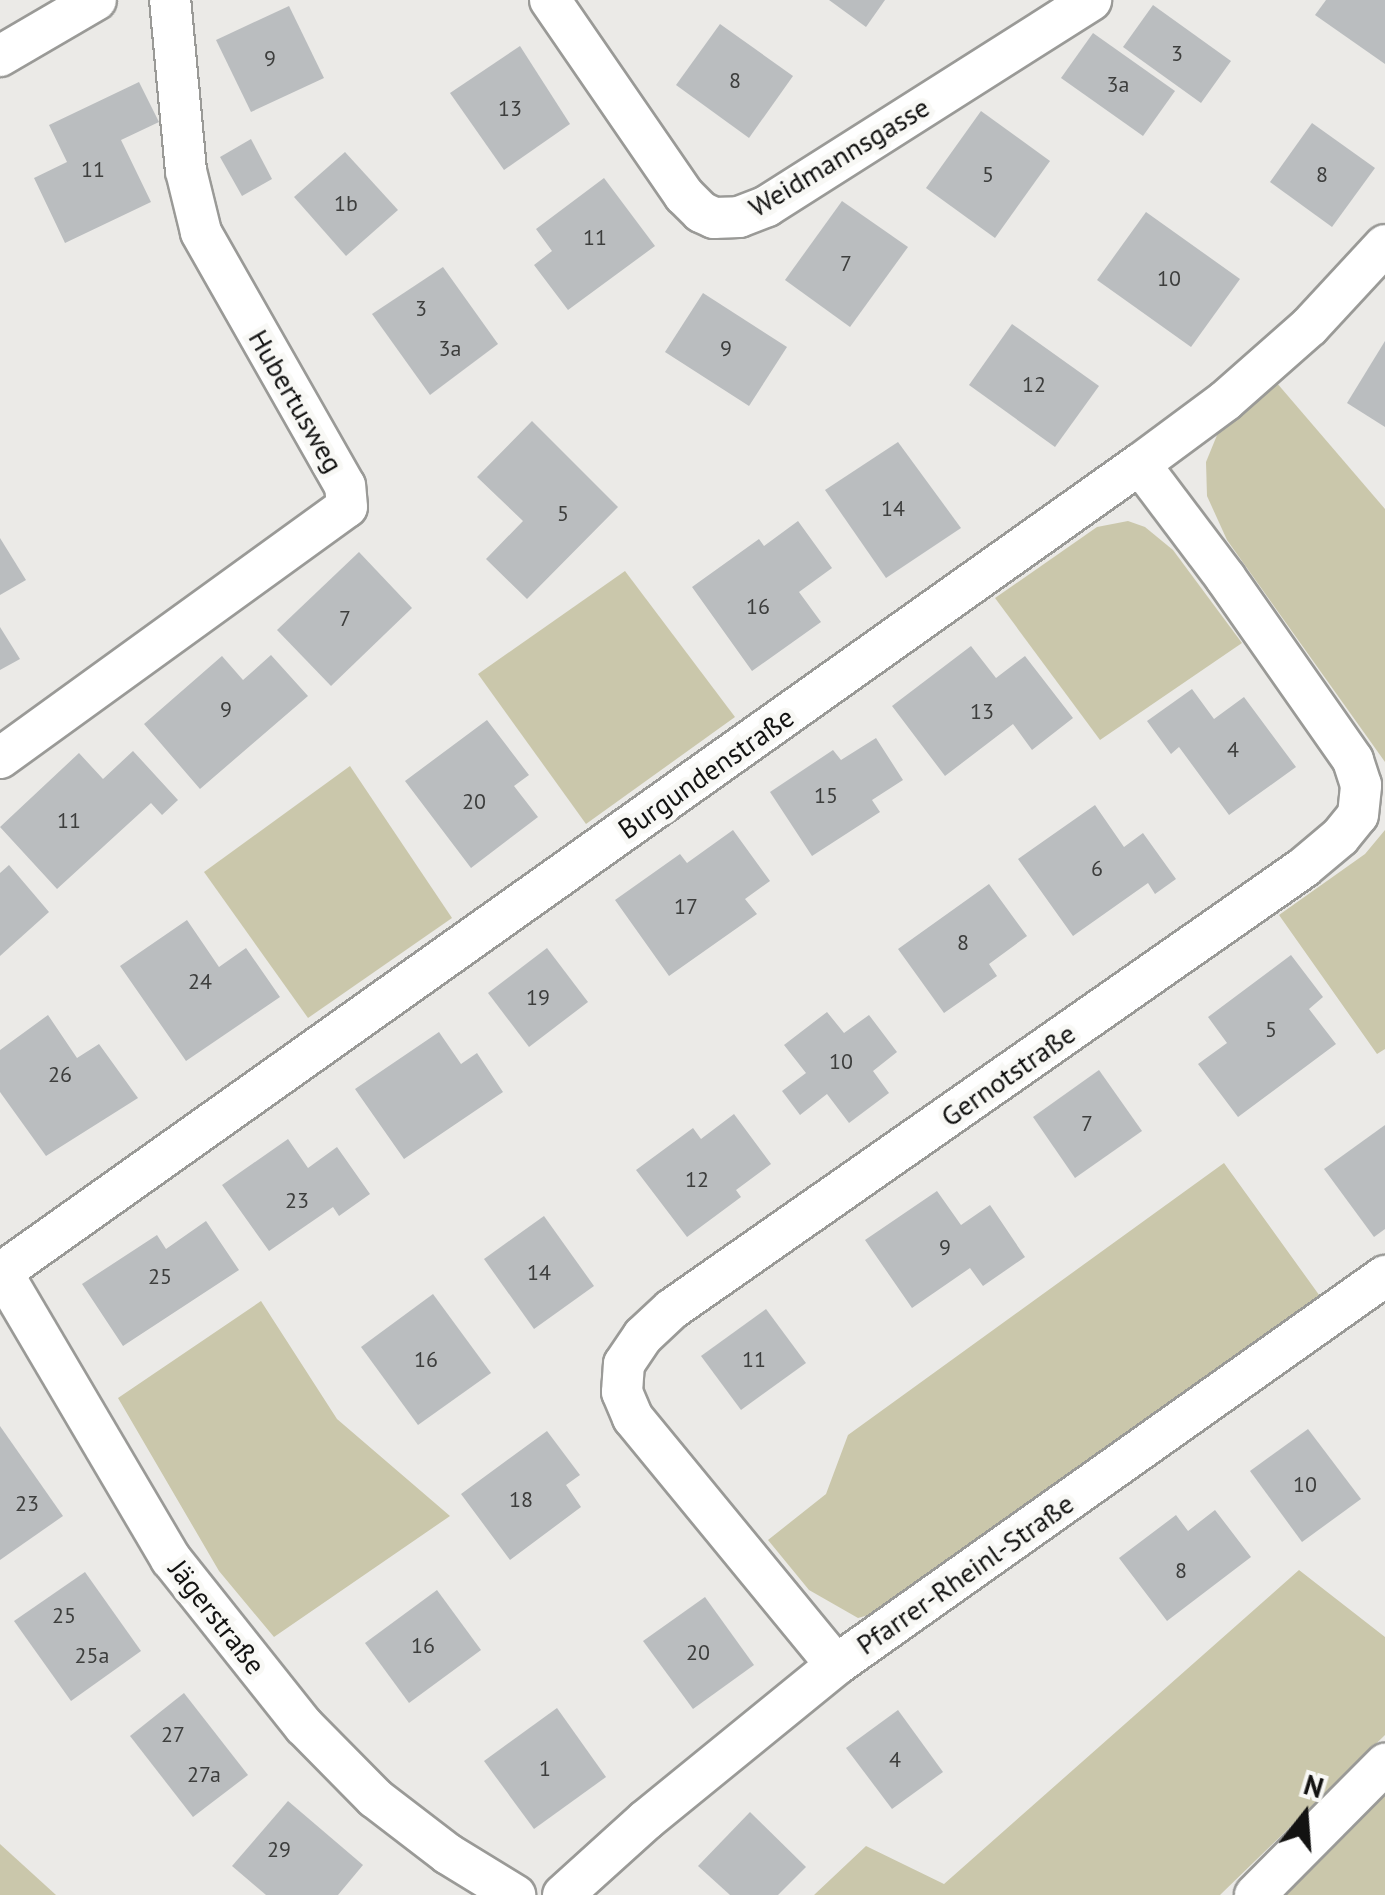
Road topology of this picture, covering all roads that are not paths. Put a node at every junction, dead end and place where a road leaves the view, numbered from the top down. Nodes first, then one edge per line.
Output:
1 (96, 0) edge
2 (170, 0) edge
3 (550, 0) edge
4 (1091, 0) edge
5 (0, 56) edge
6 (1385, 245) edge
7 (1140, 464) junction
8 (0, 758) edge
9 (1, 1270) edge
10 (1385, 1276) edge
11 (836, 1665) junction
12 (1385, 1764) edge
13 (516, 1895) edge
14 (563, 1895) edge
15 (1255, 1895) edge

1 - 5 street
2 - 8 street, Hubertusweg
3 - 4 street, Weidmannsgasse
6 - 7 street, Burgundenstraße
7 - 9 street, Burgundenstraße
7 - 11 street, Gernotstraße
9 - 13 street, Jägerstraße
10 - 11 street, Pfarrer-Rheinl-Straße
11 - 14 street, Pfarrer-Rheinl-Straße
12 - 15 street

